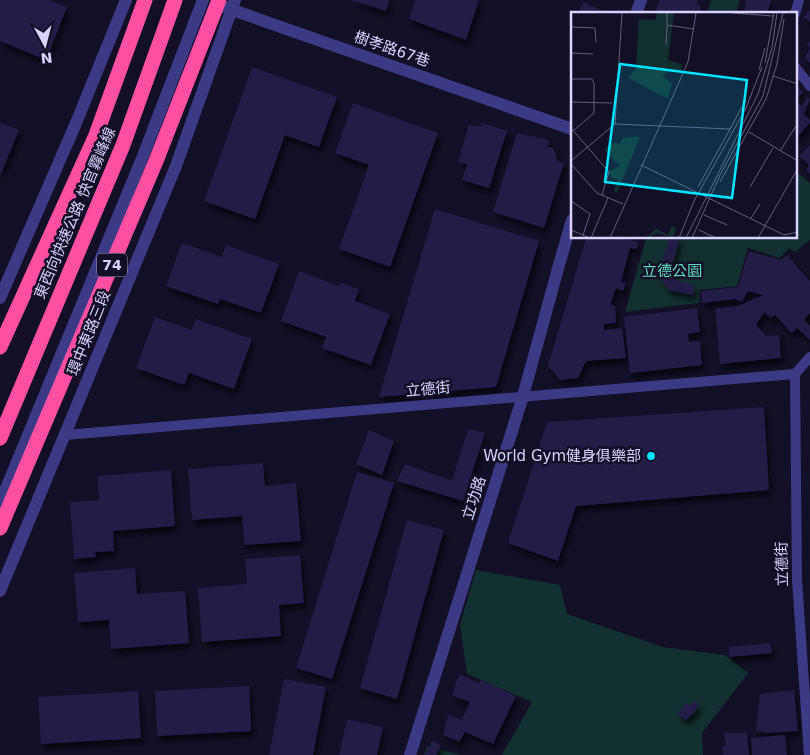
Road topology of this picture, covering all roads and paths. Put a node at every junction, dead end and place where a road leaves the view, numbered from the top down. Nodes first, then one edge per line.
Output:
1 (126, 0) edge
2 (145, 0) edge
3 (175, 0) edge
4 (202, 0) edge
5 (219, 0) edge
6 (641, 0) edge
7 (233, 5) edge
8 (637, 12) edge
9 (798, 71) edge
10 (810, 86) edge
11 (571, 129) edge
12 (571, 223) edge
13 (0, 298) edge
14 (0, 347) edge
15 (810, 357) edge
16 (794, 374) junction
17 (523, 396) junction
18 (65, 435) junction
19 (0, 438) edge
20 (0, 504) edge
21 (0, 528) edge
22 (0, 592) edge
23 (410, 755) edge
24 (809, 755) edge

1 - 13 street
2 - 14 highway, 東西向快速公路 快官霧峰線
3 - 19 highway, 東西向快速公路 快官霧峰線 / 74
4 - 7 street, 樹孝路67巷
4 - 20 street, 環中東路三段
5 - 21 highway, 74
6 - 8 street
7 - 11 street, 樹孝路67巷
7 - 18 street, 環中東路三段
9 - 10 lane
12 - 17 street, 立功路
15 - 16 lane
16 - 17 lane, 立德街
16 - 24 lane, 立德街
17 - 18 lane, 立德街
17 - 23 street, 立功路
18 - 22 street, 環中東路三段

